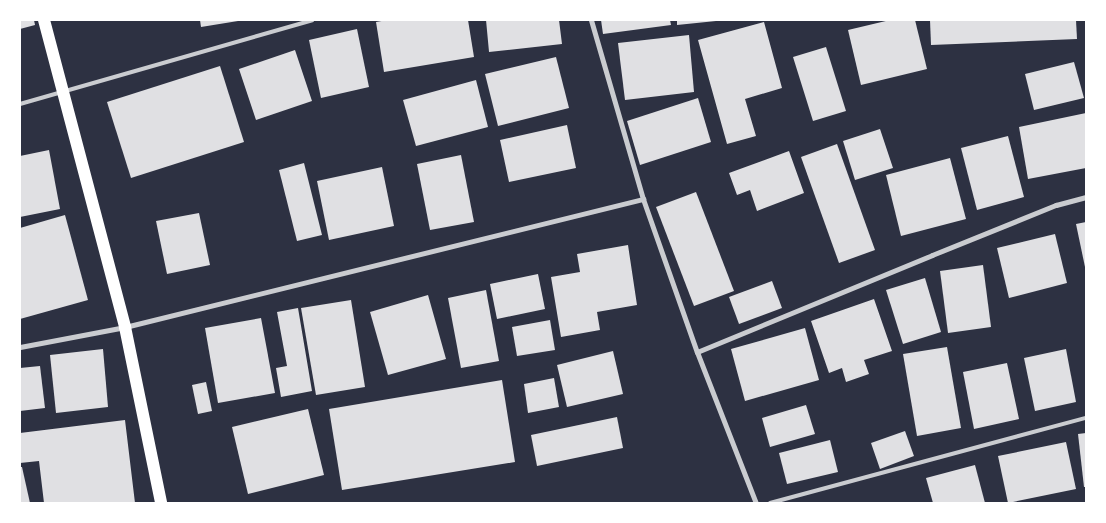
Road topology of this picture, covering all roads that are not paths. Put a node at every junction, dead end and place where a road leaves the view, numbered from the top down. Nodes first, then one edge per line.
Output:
1 (44, 20) edge
2 (312, 20) edge
3 (591, 20) edge
4 (63, 93) junction
5 (20, 104) edge
6 (1086, 197) edge
7 (643, 199) junction
8 (125, 327) junction
9 (20, 348) edge
10 (697, 352) junction
11 (1086, 418) edge
12 (161, 503) edge
13 (756, 503) edge
14 (770, 503) edge

1 - 4 main road
2 - 4 lane
3 - 7 street
4 - 5 lane
4 - 8 main road
6 - 10 street
7 - 8 street
7 - 10 street
8 - 9 street
8 - 12 main road
10 - 13 street
11 - 14 lane

